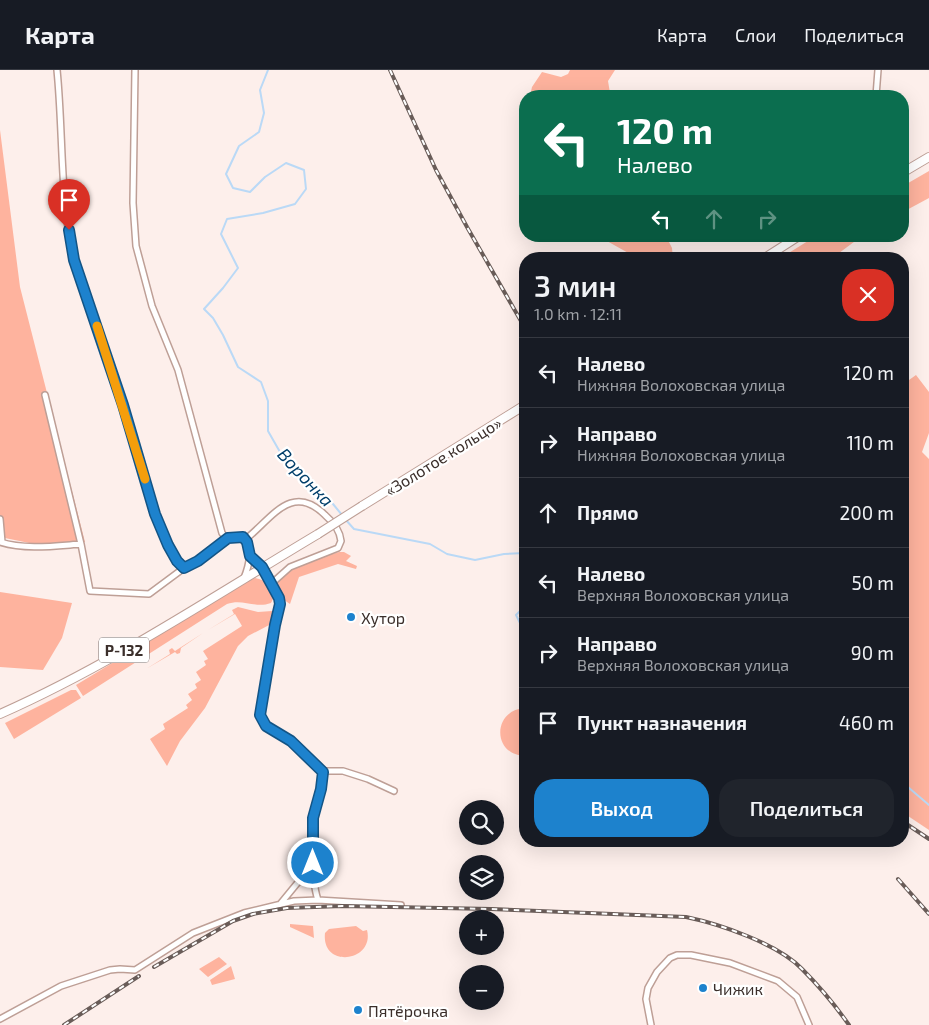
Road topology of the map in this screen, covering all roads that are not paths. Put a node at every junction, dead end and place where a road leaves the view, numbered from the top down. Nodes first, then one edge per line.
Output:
1 (57, 70) edge
2 (135, 70) edge
3 (878, 70) edge
4 (876, 90) edge
5 (929, 157) edge
6 (909, 169) edge
7 (790, 242) edge
8 (774, 252) edge
9 (45, 395) dead end
10 (519, 409) edge
11 (0, 519) edge
12 (228, 538) junction
13 (246, 539) junction
14 (1, 542) edge
15 (80, 544) junction
16 (250, 556) junction
17 (262, 567) junction
18 (184, 568) junction
19 (244, 578) junction
20 (271, 584) junction
21 (0, 714) edge
22 (323, 772) junction
23 (394, 791) dead end
24 (313, 863) junction
25 (318, 900) junction
26 (281, 903) junction
27 (401, 905) dead end
28 (0, 1019) edge
29 (651, 1025) edge
30 (809, 1025) edge

1 - 18 street
2 - 12 street
3 - 4 street
5 - 6 main road
7 - 8 main road
9 - 15 street
10 - 17 main road, «Золотое кольцо» / Р-132, bridge
11 - 14 street
12 - 13 street
12 - 18 street
13 - 16 street
13 - 20 street
14 - 15 street
15 - 18 street
16 - 17 street
16 - 19 street
17 - 19 main road, Р-132
17 - 20 street
19 - 21 main road, Р-132
20 - 22 street
22 - 23 street
22 - 24 street
24 - 25 street
24 - 26 street
25 - 26 street
25 - 27 street
26 - 28 street
29 - 30 street

